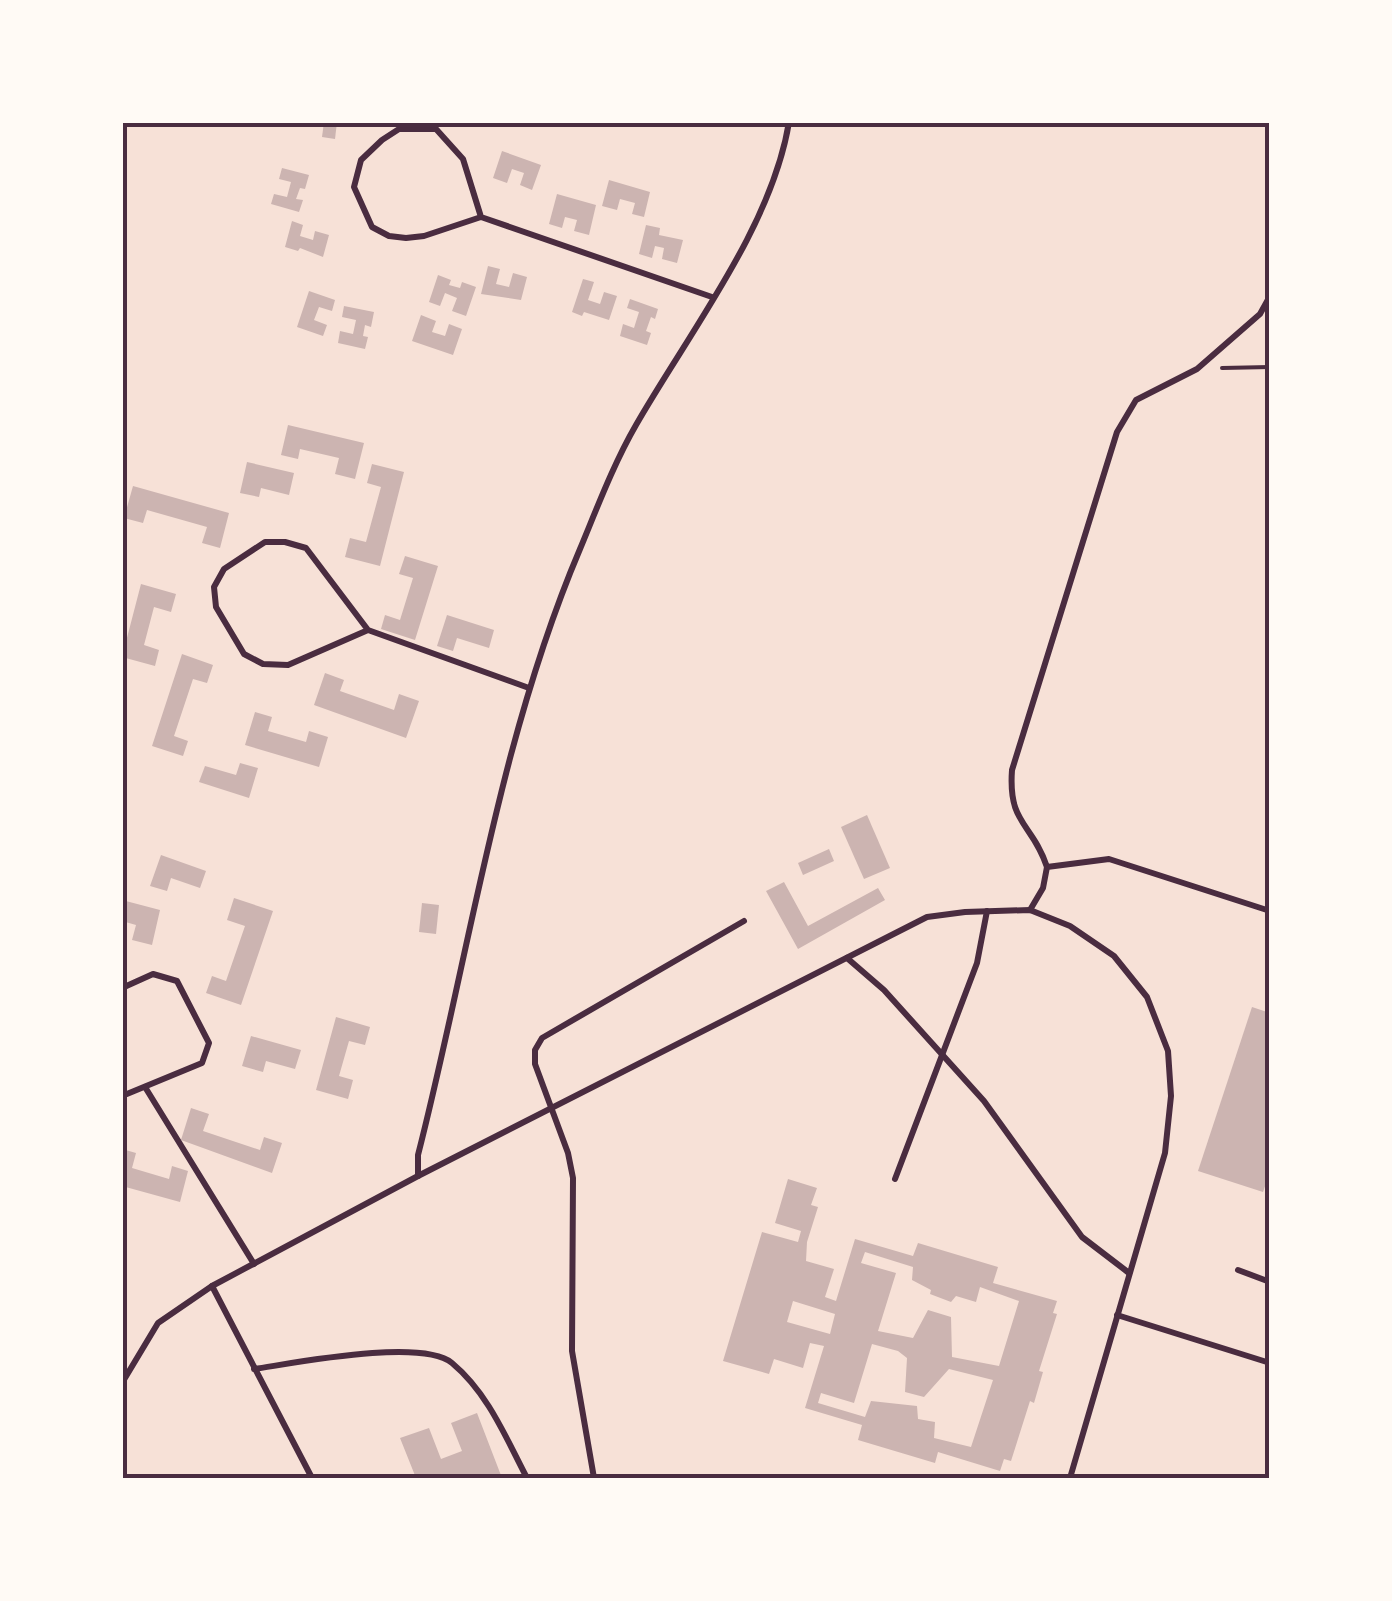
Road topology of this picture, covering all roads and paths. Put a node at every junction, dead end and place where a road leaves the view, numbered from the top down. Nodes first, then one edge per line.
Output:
1 (788, 122) edge
2 (481, 217) junction
3 (1270, 296) edge
4 (712, 297) junction
5 (1270, 367) edge
6 (1197, 369) junction
7 (368, 630) junction
8 (529, 688) junction
9 (1048, 867) junction
10 (1030, 910) junction
11 (987, 911) junction
12 (1270, 911) edge
13 (744, 921) dead end
14 (847, 958) junction
15 (122, 988) edge
16 (943, 1056) junction
17 (145, 1087) junction
18 (122, 1096) edge
19 (549, 1109) junction
20 (418, 1176) junction
21 (895, 1179) dead end
22 (254, 1264) junction
23 (1238, 1270) dead end
24 (1129, 1274) junction
25 (1270, 1282) edge
26 (212, 1286) junction
27 (1117, 1315) junction
28 (1270, 1363) edge
29 (254, 1368) junction
30 (122, 1383) edge
31 (312, 1478) edge
32 (528, 1478) edge
33 (594, 1478) edge
34 (1070, 1478) edge

1 - 4 lane
2 - 2 lane
2 - 4 lane
3 - 6 lane
4 - 8 lane
5 - 6 path
6 - 9 lane
7 - 7 lane
7 - 8 lane
8 - 20 lane
9 - 10 lane
9 - 12 lane
10 - 11 lane
10 - 24 lane
11 - 14 lane
11 - 16 lane
13 - 19 lane
14 - 16 lane
14 - 19 lane
15 - 17 lane
16 - 21 lane
16 - 24 lane
17 - 18 lane
17 - 22 lane
19 - 20 lane
19 - 33 lane
20 - 22 lane
22 - 26 lane
23 - 25 lane
24 - 27 lane
26 - 29 lane
26 - 30 lane
27 - 28 lane
27 - 34 lane
29 - 31 lane
29 - 32 lane

